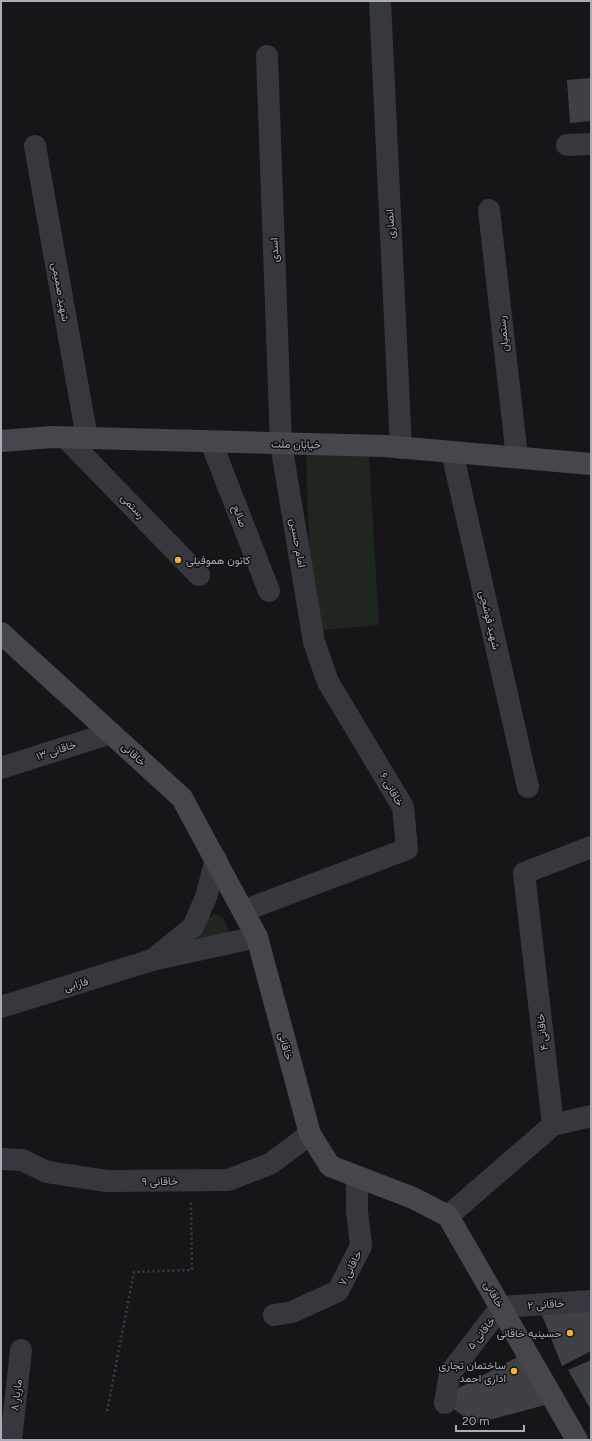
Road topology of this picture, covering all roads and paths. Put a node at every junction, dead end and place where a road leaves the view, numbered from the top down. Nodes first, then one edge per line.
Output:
1 (380, 1) edge
2 (266, 56) dead end
3 (591, 144) edge
4 (35, 146) dead end
5 (567, 146) dead end
6 (489, 210) dead end
7 (77, 438) junction
8 (1, 441) edge
9 (211, 442) junction
10 (281, 444) junction
11 (401, 448) junction
12 (452, 452) junction
13 (517, 458) junction
14 (591, 464) edge
15 (199, 575) dead end
16 (269, 591) dead end
17 (1, 632) edge
18 (314, 642) joint
19 (111, 733) junction
20 (1, 768) edge
21 (528, 787) dead end
22 (591, 847) edge
23 (216, 859) junction
24 (243, 911) junction
25 (257, 937) junction
26 (152, 960) junction
27 (1, 1007) edge
28 (591, 1116) edge
29 (553, 1125) junction
30 (310, 1134) junction
31 (1, 1159) edge
32 (357, 1177) junction
33 (190, 1180) junction
34 (448, 1216) junction
35 (591, 1301) edge
36 (501, 1307) junction
37 (274, 1315) dead end
38 (21, 1350) dead end
39 (445, 1403) dead end
40 (107, 1411) dead end
41 (11, 1440) edge
42 (577, 1440) edge

1 - 11 street, انصاری
2 - 10 street, اسدی
3 - 5 street
4 - 7 street, شهید صمیمی
6 - 13 street, رستمیان
7 - 8 main road, خیابان ملت
7 - 9 main road, خیابان ملت
7 - 15 street, رستمی
9 - 10 main road, خیابان ملت
9 - 16 street, صالح
10 - 11 main road, خیابان ملت
10 - 18 street, امام حسین
11 - 12 main road, خیابان ملت
12 - 13 main road, خیابان ملت
12 - 21 street, شهید قوشچی
13 - 14 main road, خیابان ملت
17 - 19 main road, خاقانی
18 - 24 street, خاقانی ۶
19 - 20 street, خاقانی ۱۳
19 - 23 main road, خاقانی
22 - 29 street, خاقانی ۴
23 - 24 main road, خاقانی
23 - 26 street, فارابی
24 - 25 main road, خاقانی
25 - 26 street, فارابی
25 - 30 main road, خاقانی
26 - 27 street, فارابی
28 - 29 street
29 - 34 street
30 - 32 main road, خاقانی
30 - 33 street, خاقانی ٩
31 - 33 street, خاقانی ٩
32 - 34 main road, خاقانی
32 - 37 street, خاقانی ۷
33 - 40 path
34 - 36 main road, خاقانی
35 - 36 street, خاقانی ۲
36 - 39 street, خاقانی ۵
36 - 42 main road, خاقانی
38 - 41 street, مازیار ٨

